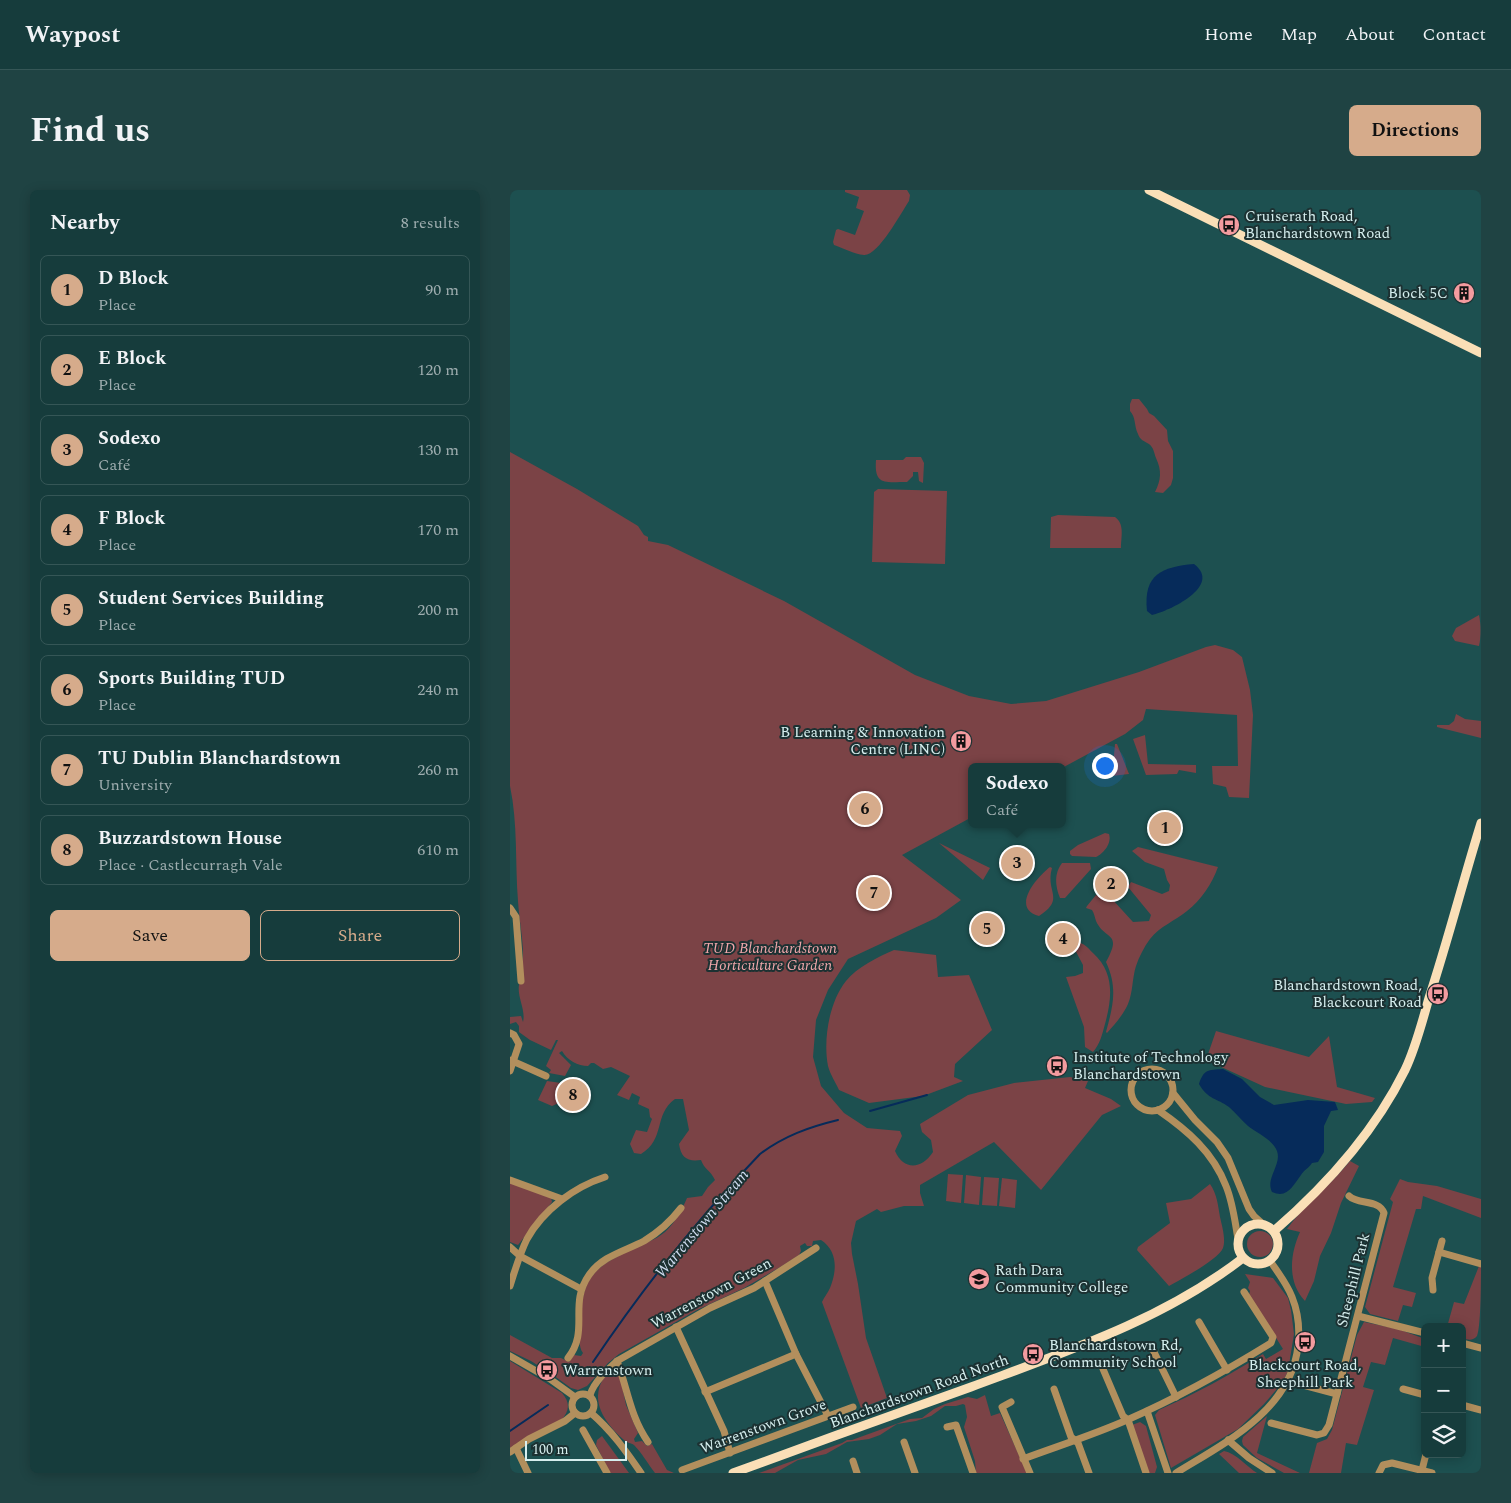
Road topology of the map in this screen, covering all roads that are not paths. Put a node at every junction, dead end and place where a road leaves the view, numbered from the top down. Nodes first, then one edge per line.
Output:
1 (1149, 190) edge
2 (1481, 354) edge
3 (1481, 823) edge
4 (510, 908) edge
5 (519, 965) junction
6 (510, 966) edge
7 (521, 981) dead end
8 (510, 1033) edge
9 (512, 1061) edge
10 (510, 1071) edge
11 (546, 1076) dead end
12 (1173, 1093) junction
13 (1158, 1110) junction
14 (605, 1177) dead end
15 (510, 1180) edge
16 (1348, 1196) dead end
17 (562, 1199) junction
18 (681, 1208) dead end
19 (1263, 1224) junction
20 (1274, 1231) junction
21 (1238, 1239) junction
22 (1442, 1241) dead end
23 (510, 1247) edge
24 (816, 1248) dead end
25 (1439, 1252) junction
26 (520, 1256) junction
27 (1243, 1258) junction
28 (1270, 1261) junction
29 (1481, 1264) edge
30 (766, 1281) junction
31 (510, 1286) edge
32 (581, 1289) junction
33 (1433, 1290) dead end
34 (1244, 1292) dead end
35 (1358, 1316) junction
36 (1199, 1322) dead end
37 (676, 1327) junction
38 (1421, 1332) edge
39 (1466, 1343) edge
40 (1480, 1345) edge
41 (1152, 1348) dead end
42 (796, 1354) junction
43 (510, 1356) edge
44 (568, 1358) dead end
45 (617, 1361) junction
46 (1103, 1369) dead end
47 (1227, 1370) junction
48 (1288, 1381) junction
49 (1054, 1389) dead end
50 (1403, 1389) dead end
51 (705, 1392) junction
52 (1337, 1394) junction
53 (1421, 1394) edge
54 (590, 1395) junction
55 (575, 1397) junction
56 (1176, 1397) junction
57 (1011, 1402) dead end
58 (1466, 1406) edge
59 (853, 1407) dead end
60 (1481, 1410) edge
61 (1147, 1411) junction
62 (591, 1412) junction
63 (575, 1413) junction
64 (828, 1416) junction
65 (1128, 1420) junction
66 (1271, 1423) dead end
67 (947, 1427) dead end
68 (582, 1430) dead end
69 (1076, 1440) junction
70 (1228, 1440) junction
71 (648, 1442) dead end
72 (904, 1442) dead end
73 (513, 1450) edge
74 (730, 1453) junction
75 (1425, 1458) edge
76 (1023, 1459) junction
77 (853, 1461) dead end
78 (682, 1470) dead end
79 (1422, 1470) junction
80 (528, 1473) edge
81 (607, 1473) edge
82 (642, 1473) edge
83 (733, 1473) edge
84 (857, 1473) edge
85 (915, 1473) edge
86 (973, 1473) edge
87 (1030, 1473) edge
88 (1089, 1473) edge
89 (1146, 1473) edge
90 (1168, 1473) edge
91 (1176, 1473) edge
92 (1272, 1473) edge
93 (1380, 1473) edge
94 (1432, 1473) edge

1 - 2 main road
3 - 20 main road
4 - 5 street
5 - 6 street
5 - 7 street
8 - 9 street
9 - 10 street
9 - 11 street
12 - 13 street
12 - 13 street
12 - 19 street
13 - 21 street
14 - 17 street
15 - 17 street
16 - 35 street, Sheephill Park
17 - 26 street
18 - 32 street
19 - 20 main road
19 - 21 main road
20 - 28 main road
21 - 27 main road
22 - 25 street
23 - 26 street
24 - 30 street, Warrenstown Green
25 - 29 street
25 - 33 street
26 - 31 street
26 - 32 street
27 - 28 main road
27 - 83 main road, Blanchardstown Road North
28 - 48 street
30 - 37 street, Warrenstown Green
30 - 42 street
32 - 44 street
34 - 47 street
35 - 38 street
35 - 52 street, Sheephill Park
36 - 47 street
37 - 45 street, Warrenstown Green
37 - 51 street
39 - 40 street
41 - 56 street
42 - 51 street
42 - 64 street
43 - 55 street
45 - 54 street, Warrenstown Green
45 - 71 street
46 - 65 street
47 - 56 street
48 - 52 street
48 - 70 street
49 - 69 street
50 - 53 street
51 - 74 street
52 - 66 street, Sheephill Park
54 - 55 street
54 - 62 street
55 - 63 street
56 - 61 street
57 - 76 street
58 - 60 street
59 - 64 street, Warrenstown Grove
61 - 65 street
61 - 90 street
62 - 63 street
62 - 82 street
63 - 73 street
64 - 74 street, Warrenstown Grove
65 - 69 street
65 - 89 street
67 - 86 street
68 - 81 street
69 - 76 street
69 - 88 street
70 - 91 street
70 - 92 street
72 - 85 street
73 - 80 street
74 - 78 street, Warrenstown Grove
75 - 79 street
76 - 87 street
77 - 84 street
79 - 93 street
79 - 94 street

